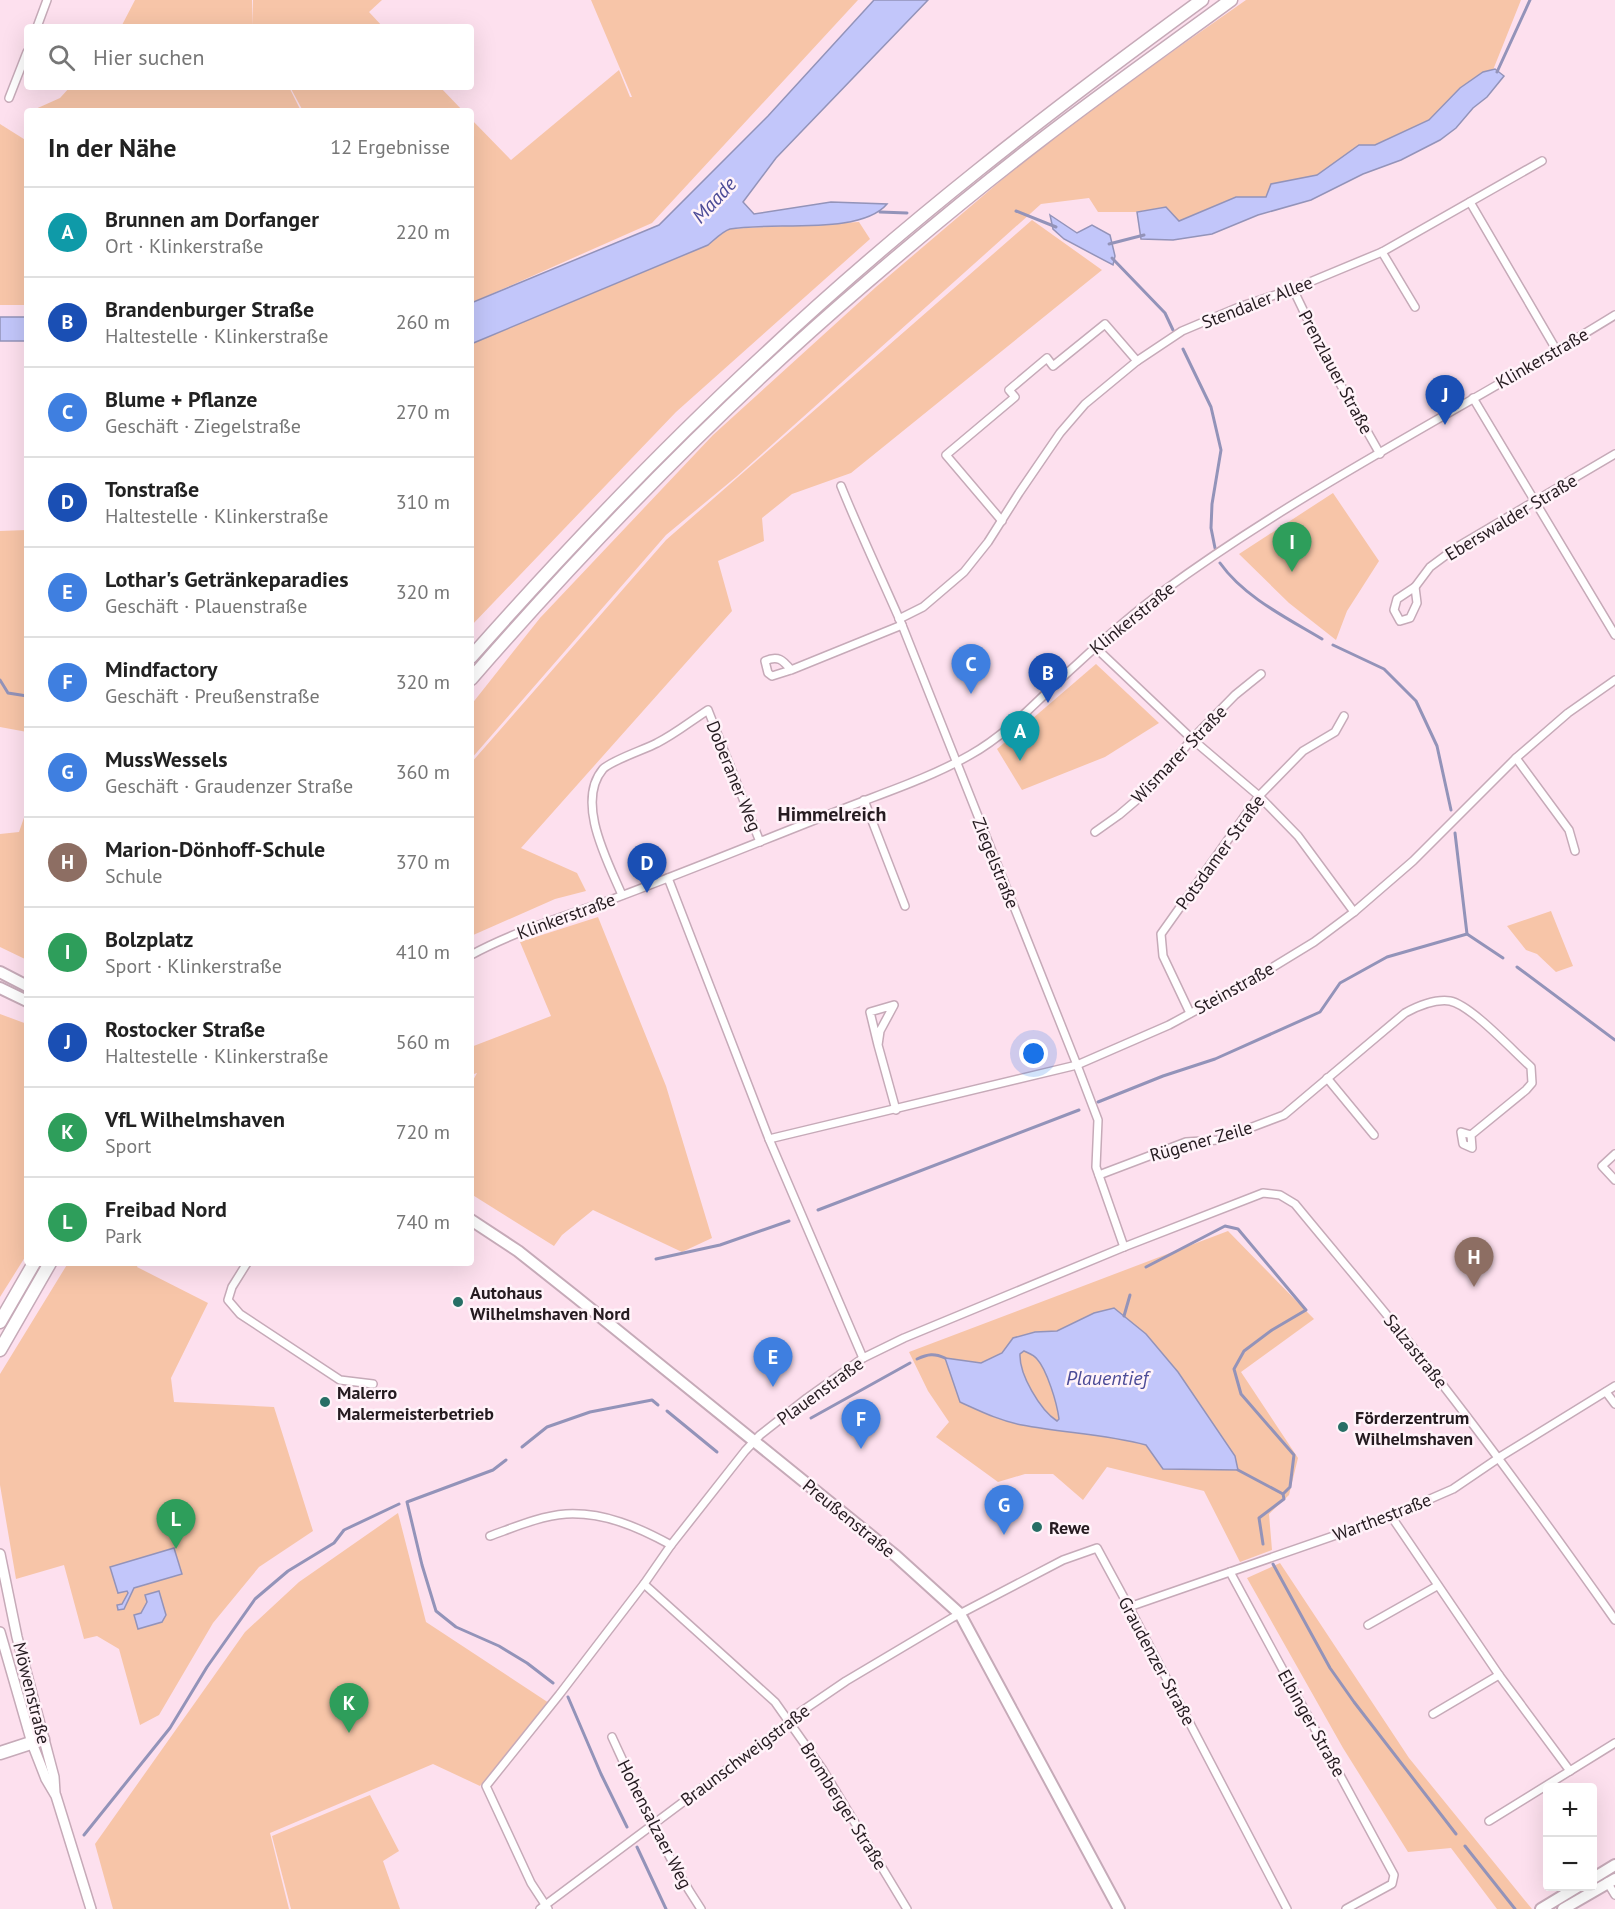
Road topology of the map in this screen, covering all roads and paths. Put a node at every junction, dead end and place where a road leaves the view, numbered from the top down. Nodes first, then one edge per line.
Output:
1 (47, 0) edge
2 (1202, 0) edge
3 (1231, 0) edge
4 (38, 24) edge
5 (24, 60) edge
6 (9, 98) dead end
7 (1542, 161) dead end
8 (1470, 202) junction
9 (1382, 252) junction
10 (1293, 289) junction
11 (1415, 307) dead end
12 (1615, 315) edge
13 (1557, 351) junction
14 (1137, 361) junction
15 (1473, 398) junction
16 (1615, 447) edge
17 (1380, 454) junction
18 (1615, 454) edge
19 (841, 486) dead end
20 (1534, 502) junction
21 (1002, 521) junction
22 (1414, 587) junction
23 (900, 622) junction
24 (1615, 635) edge
25 (1096, 648) junction
26 (474, 654) edge
27 (792, 670) dead end
28 (1261, 674) dead end
29 (474, 676) edge
30 (1615, 680) edge
31 (1344, 716) dead end
32 (1192, 739) junction
33 (1516, 758) junction
34 (956, 762) junction
35 (1258, 796) junction
36 (864, 800) junction
37 (1095, 832) dead end
38 (760, 842) junction
39 (1575, 850) dead end
40 (668, 878) junction
41 (622, 895) junction
42 (905, 906) dead end
43 (1354, 912) junction
44 (474, 954) edge
45 (0, 972) edge
46 (24, 984) edge
47 (0, 988) edge
48 (24, 1000) edge
49 (1190, 1013) junction
50 (878, 1045) junction
51 (1077, 1065) junction
52 (1327, 1078) junction
53 (896, 1110) junction
54 (1374, 1135) dead end
55 (1471, 1135) dead end
56 (769, 1139) junction
57 (1615, 1154) edge
58 (1099, 1175) junction
59 (1615, 1179) edge
60 (1295, 1204) joint
61 (474, 1222) edge
62 (1124, 1247) junction
63 (32, 1266) edge
64 (48, 1266) edge
65 (246, 1266) edge
66 (0, 1322) edge
67 (0, 1350) edge
68 (863, 1358) junction
69 (373, 1384) dead end
70 (1615, 1386) edge
71 (1606, 1392) junction
72 (1615, 1404) edge
73 (753, 1442) junction
74 (1499, 1458) junction
75 (1391, 1516) junction
76 (490, 1536) dead end
77 (671, 1545) junction
78 (0, 1554) edge
79 (1230, 1572) junction
80 (644, 1584) junction
81 (1437, 1586) junction
82 (1130, 1607) junction
83 (960, 1614) junction
84 (1615, 1620) edge
85 (1368, 1625) dead end
86 (0, 1632) edge
87 (1498, 1675) junction
88 (1433, 1714) dead end
89 (790, 1722) junction
90 (612, 1737) dead end
91 (38, 1741) junction
92 (1615, 1743) edge
93 (0, 1753) edge
94 (1570, 1771) junction
95 (1489, 1821) dead end
96 (653, 1825) junction
97 (1615, 1865) edge
98 (1604, 1878) edge
99 (1573, 1891) edge
100 (1615, 1895) edge
101 (545, 1908) edge
102 (91, 1909) edge
103 (701, 1909) edge
104 (907, 1909) edge
105 (1119, 1909) edge
106 (1287, 1909) edge
107 (1346, 1909) edge
108 (1541, 1909) edge
109 (1563, 1909) edge

1 - 4 street
2 - 26 highway
3 - 29 highway
5 - 6 street
7 - 8 street, Stendaler Allee
8 - 9 street, Stendaler Allee
8 - 13 street
9 - 10 street, Stendaler Allee
9 - 11 street
10 - 14 street, Stendaler Allee
10 - 17 street, Prenzlauer Straße
12 - 13 street, Klinkerstraße
13 - 15 street, Klinkerstraße
14 - 21 street, Stendaler Allee
14 - 21 street
15 - 17 street, Klinkerstraße
15 - 20 street
16 - 18 street, Eberswalder Straße
17 - 25 street, Klinkerstraße
18 - 20 street, Eberswalder Straße
19 - 23 street, Ziegelstraße
20 - 22 street, Eberswalder Straße
20 - 24 street
21 - 23 street, Stendaler Allee
22 - 22 street, Eberswalder Straße
23 - 27 street, Stendaler Allee
23 - 34 street, Ziegelstraße
25 - 32 street
25 - 34 street, Klinkerstraße
28 - 32 street, Wismarer Straße
30 - 33 street, Steinstraße
31 - 35 street, Potsdamer Straße
32 - 35 street
32 - 37 street, Wismarer Straße
33 - 39 street
33 - 43 street, Steinstraße
34 - 36 street, Klinkerstraße
34 - 51 street, Ziegelstraße
35 - 43 street
35 - 49 street, Potsdamer Straße
36 - 38 street, Klinkerstraße
36 - 42 street
38 - 40 street, Klinkerstraße
38 - 41 street, Doberaner Weg
40 - 41 street, Klinkerstraße
40 - 56 street
41 - 44 street, Klinkerstraße
43 - 49 street, Steinstraße
45 - 46 main road
47 - 48 main road
49 - 51 street, Steinstraße
50 - 50 street
50 - 53 street
51 - 53 street, Steinstraße
51 - 58 street, Ziegelstraße
52 - 54 street
52 - 55 street, Rügener Zeile
52 - 58 street, Rügener Zeile
53 - 56 street, Steinstraße
56 - 68 street
57 - 59 street
58 - 62 street, Ziegelstraße
60 - 62 street, Plauenstraße
60 - 74 street, Salzastraße
61 - 73 main road, Preußenstraße
62 - 68 street, Plauenstraße
63 - 66 highway
64 - 67 highway
65 - 69 street
68 - 73 street, Plauenstraße
70 - 71 street, Warthestraße
71 - 72 street
71 - 74 street, Warthestraße
73 - 77 street, Plauenstraße
73 - 83 main road, Preußenstraße
74 - 75 street, Warthestraße
74 - 84 street, Salzastraße
75 - 79 street, Warthestraße
75 - 81 street
76 - 77 street
77 - 80 street, Plauenstraße
78 - 91 street, Möwenstraße
79 - 82 street, Warthestraße
79 - 107 street, Elbinger Straße
80 - 89 street, Bromberger Straße
80 - 101 street, Plauenstraße
81 - 85 street
81 - 87 street
82 - 83 street, Graudenzer Straße
82 - 106 street, Graudenzer Straße
83 - 89 street, Braunschweigstraße
83 - 105 main road, Preußenstraße
86 - 91 street, Möwenstraße
87 - 88 street
87 - 94 street
89 - 96 street, Braunschweigstraße
89 - 104 street, Bromberger Straße
90 - 96 street, Hohensalzaer Weg
91 - 93 highway
91 - 102 street, Möwenstraße
92 - 94 street
94 - 95 street
96 - 101 street, Braunschweigstraße
96 - 103 street, Hohensalzaer Weg
97 - 98 main road
98 - 100 street
98 - 109 main road
99 - 108 main road

